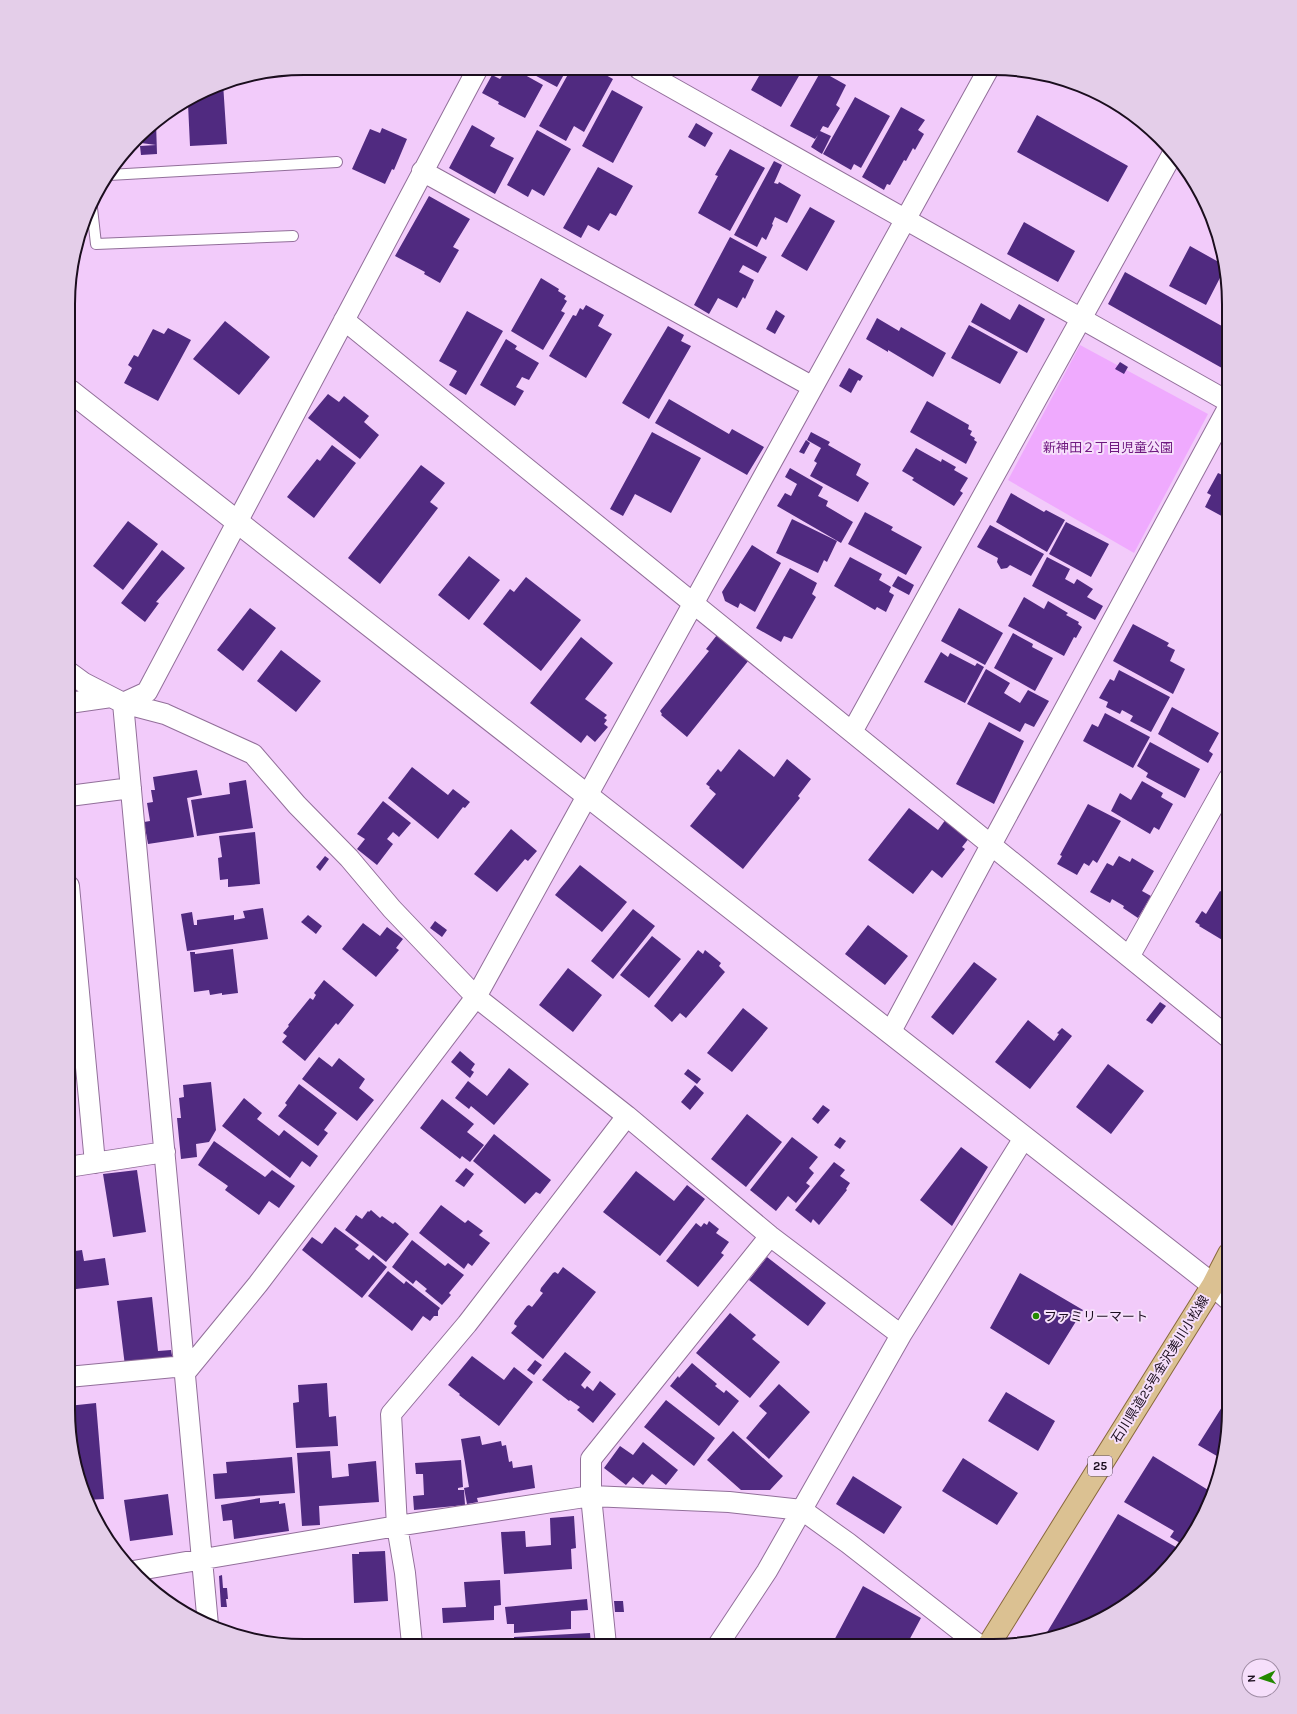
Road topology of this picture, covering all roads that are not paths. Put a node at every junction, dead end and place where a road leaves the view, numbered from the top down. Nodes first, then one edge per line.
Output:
1 (474, 75) edge
2 (650, 75) edge
3 (985, 75) edge
4 (1170, 159) edge
5 (337, 162) dead end
6 (422, 170) junction
7 (116, 175) edge
8 (93, 215) edge
9 (906, 220) junction
10 (293, 236) dead end
11 (1081, 319) junction
12 (344, 320) junction
13 (813, 387) junction
14 (75, 395) edge
15 (1222, 398) edge
16 (1222, 419) edge
17 (236, 521) junction
18 (694, 603) junction
19 (75, 676) edge
20 (117, 700) junction
21 (75, 703) edge
22 (852, 732) junction
23 (131, 788) junction
24 (1222, 791) edge
25 (75, 795) edge
26 (588, 796) junction
27 (991, 845) junction
28 (75, 948) edge
29 (1129, 957) junction
30 (476, 997) junction
31 (1222, 1032) edge
32 (890, 1033) junction
33 (627, 1116) junction
34 (1024, 1138) junction
35 (165, 1152) junction
36 (96, 1163) junction
37 (75, 1166) edge
38 (770, 1236) junction
39 (1221, 1292) edge
40 (901, 1335) junction
41 (185, 1370) junction
42 (75, 1377) edge
43 (591, 1496) junction
44 (802, 1510) junction
45 (397, 1526) junction
46 (202, 1560) junction
47 (140, 1570) edge
48 (207, 1617) edge
49 (412, 1639) edge
50 (605, 1639) edge
51 (722, 1639) edge
52 (971, 1639) edge
53 (993, 1639) edge

1 - 6 street
2 - 9 street
3 - 9 street
4 - 11 street
5 - 7 lane
6 - 12 street
6 - 13 street
8 - 10 lane
9 - 11 street
9 - 13 street
11 - 15 street
11 - 22 street
12 - 17 street
12 - 18 street
13 - 18 street
14 - 17 street
16 - 27 street
17 - 20 street
17 - 26 street
18 - 22 street
18 - 26 street
19 - 20 street
20 - 21 street
20 - 23 street
20 - 30 street
22 - 27 street
23 - 25 street
23 - 35 street
24 - 29 street
26 - 30 street
26 - 32 street
27 - 29 street
27 - 32 street
28 - 36 street
29 - 31 street
30 - 33 street
30 - 41 street
32 - 34 street
33 - 38 street
33 - 45 street
34 - 39 street
34 - 40 street
35 - 36 street
35 - 41 street
36 - 37 street
38 - 40 street
38 - 43 street
39 - 53 main road, 石川県道25号金沢美川小松線 / 25
40 - 44 street
41 - 42 street
41 - 46 street
43 - 44 street
43 - 45 street
43 - 50 street
44 - 51 street
44 - 52 street
45 - 46 street
45 - 49 street
46 - 47 street
46 - 48 street

